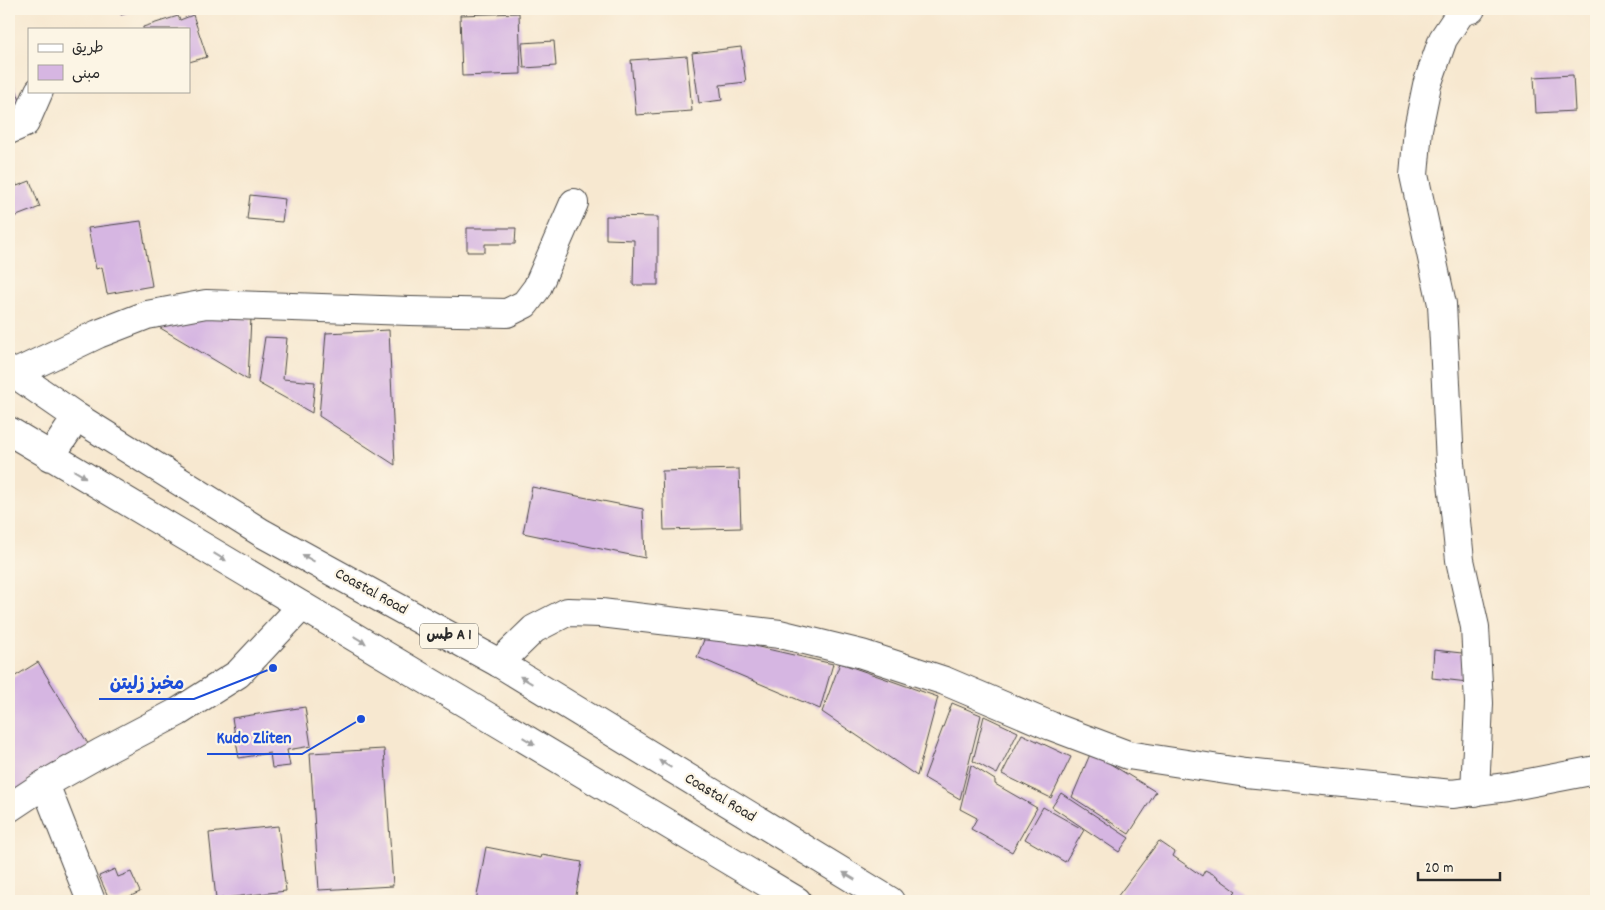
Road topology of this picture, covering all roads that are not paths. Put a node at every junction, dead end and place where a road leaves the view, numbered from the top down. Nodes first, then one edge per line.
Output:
1 (1471, 9) edge
2 (39, 92) edge
3 (9, 130) edge
4 (574, 203) dead end
5 (11, 372) edge
6 (77, 417) junction
7 (9, 431) edge
8 (50, 456) junction
9 (302, 606) junction
10 (499, 663) junction
11 (1596, 770) edge
12 (45, 784) junction
13 (1474, 792) junction
14 (9, 808) edge
15 (91, 901) edge
16 (798, 901) edge
17 (890, 901) edge

1 - 13 main road
2 - 3 main road
4 - 5 main road
5 - 6 main road, Coastal Road / طس A 1
6 - 8 main road
10 -> 6 main road, Coastal Road / طس A 1
7 - 8 main road, طس A 1
8 -> 9 main road, طس A 1
9 - 12 main road
9 -> 16 main road, طس A 1
10 - 13 main road
17 -> 10 main road, Coastal Road / طس A 1
11 - 13 main road
12 - 14 main road
12 - 15 main road

